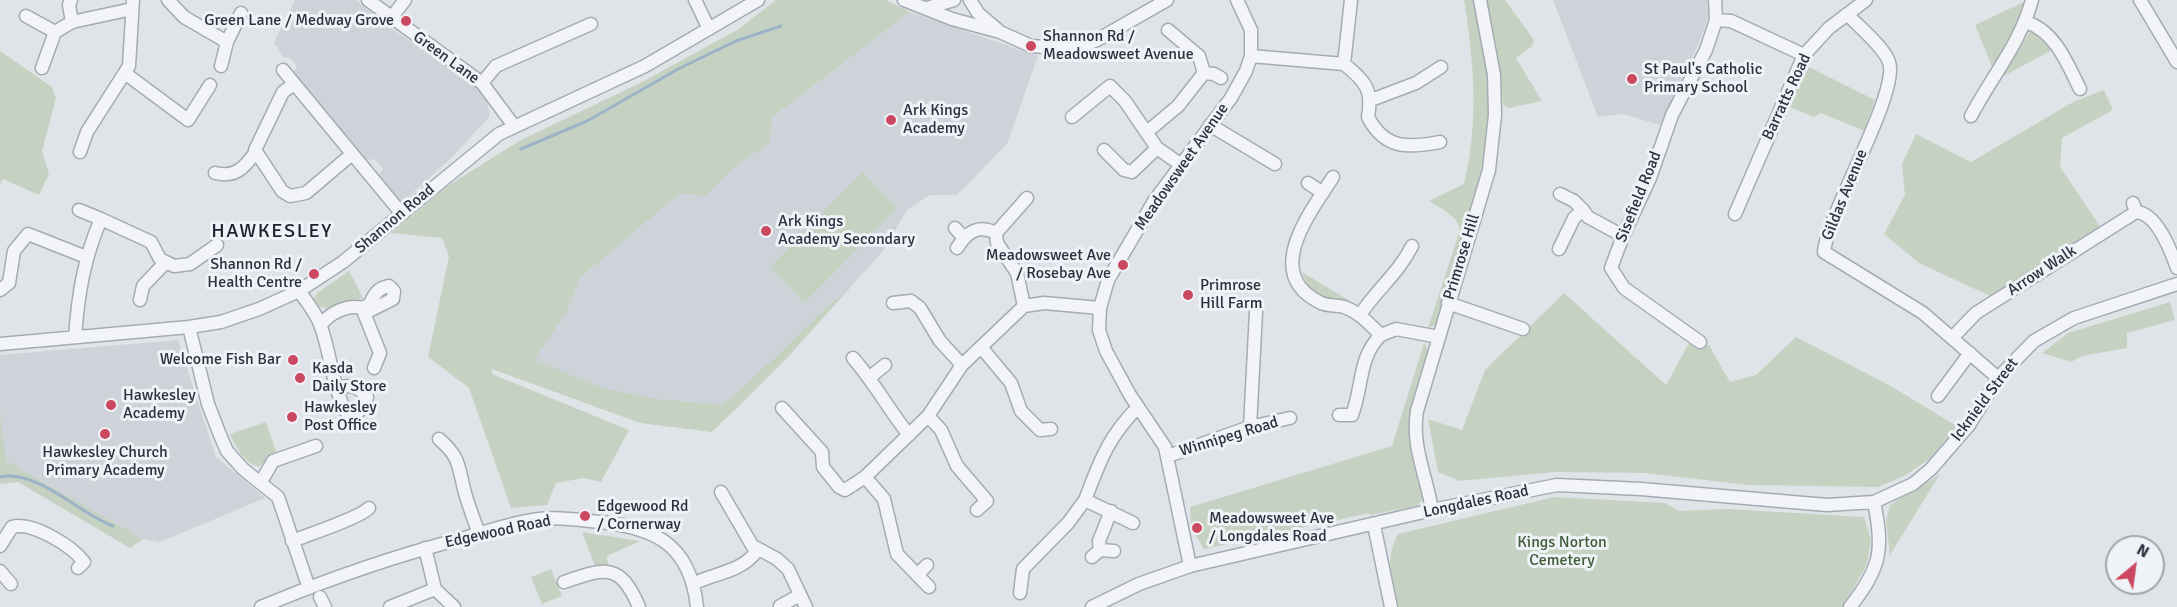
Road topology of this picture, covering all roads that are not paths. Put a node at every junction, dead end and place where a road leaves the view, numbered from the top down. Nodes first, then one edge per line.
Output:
1 (71, 0) edge
2 (168, 0) edge
3 (368, 0) edge
4 (405, 0) edge
5 (695, 0) edge
6 (758, 0) edge
7 (904, 0) edge
8 (970, 0) edge
9 (1167, 0) edge
10 (1237, 0) edge
11 (1351, 0) edge
12 (1479, 0) edge
13 (1715, 0) edge
14 (1866, 0) edge
15 (2032, 0) edge
16 (2140, 0) edge
17 (948, 2) edge
18 (133, 4) edge
19 (927, 8) junction
20 (242, 13) dead end
21 (978, 13) junction
22 (1847, 14) junction
23 (26, 16) dead end
24 (391, 18) junction
25 (952, 19) junction
26 (1716, 21) junction
27 (72, 22) junction
28 (2026, 22) junction
29 (966, 23) junction
30 (591, 24) dead end
31 (709, 29) junction
32 (1168, 30) dead end
33 (55, 32) junction
34 (1000, 32) junction
35 (227, 42) junction
36 (1804, 55) junction
37 (1251, 56) junction
38 (2177, 62) edge
39 (1344, 64) junction
40 (221, 66) dead end
41 (1441, 67) dead end
42 (42, 68) dead end
43 (283, 70) dead end
44 (1204, 73) junction
45 (126, 74) junction
46 (1221, 78) dead end
47 (482, 83) junction
48 (294, 84) junction
49 (210, 85) dead end
50 (2080, 89) dead end
51 (1371, 100) junction
52 (1971, 116) dead end
53 (1072, 117) dead end
54 (1210, 125) junction
55 (514, 126) junction
56 (1147, 132) junction
57 (1440, 142) dead end
58 (1157, 148) junction
59 (1104, 150) dead end
60 (80, 152) dead end
61 (255, 153) junction
62 (352, 154) junction
63 (1180, 164) junction
64 (1275, 164) dead end
65 (216, 173) dead end
66 (1333, 177) dead end
67 (1308, 183) dead end
68 (1323, 193) junction
69 (1560, 194) dead end
70 (1027, 198) dead end
71 (79, 210) dead end
72 (1583, 210) junction
73 (402, 213) junction
74 (1735, 214) dead end
75 (101, 219) junction
76 (955, 228) dead end
77 (996, 233) junction
78 (1623, 236) junction
79 (217, 245) dead end
80 (1412, 246) dead end
81 (1559, 249) dead end
82 (87, 257) junction
83 (165, 263) junction
84 (2177, 268) edge
85 (2177, 284) edge
86 (0, 290) edge
87 (299, 291) junction
88 (140, 300) dead end
89 (893, 303) dead end
90 (1448, 303) junction
91 (1024, 306) junction
92 (1100, 308) junction
93 (1256, 312) dead end
94 (1360, 315) junction
95 (321, 325) junction
96 (189, 327) junction
97 (1522, 329) dead end
98 (1381, 335) junction
99 (75, 337) junction
100 (1439, 337) junction
101 (1953, 338) junction
102 (1700, 342) dead end
103 (0, 344) edge
104 (981, 347) junction
105 (1970, 353) junction
106 (853, 358) dead end
107 (885, 365) dead end
108 (962, 365) junction
109 (374, 368) dead end
110 (870, 377) junction
111 (1998, 378) junction
112 (336, 388) dead end
113 (1938, 396) dead end
114 (1138, 407) junction
115 (782, 408) dead end
116 (1339, 415) dead end
117 (928, 416) junction
118 (1290, 418) dead end
119 (1250, 427) junction
120 (1051, 429) dead end
121 (909, 435) junction
122 (439, 439) dead end
123 (316, 446) dead end
124 (1167, 456) junction
125 (865, 477) junction
126 (261, 482) junction
127 (721, 492) dead end
128 (1085, 500) junction
129 (1874, 502) junction
130 (369, 508) dead end
131 (977, 510) dead end
132 (1432, 510) junction
133 (1111, 512) junction
134 (1133, 523) dead end
135 (1374, 525) junction
136 (479, 534) junction
137 (292, 541) junction
138 (0, 546) edge
139 (755, 547) junction
140 (425, 548) junction
141 (1114, 551) dead end
142 (927, 565) dead end
143 (1190, 566) junction
144 (78, 568) dead end
145 (0, 571) edge
146 (917, 575) junction
147 (564, 582) dead end
148 (695, 582) junction
149 (11, 584) dead end
150 (929, 587) dead end
151 (309, 588) junction
152 (435, 589) junction
153 (1020, 593) dead end
154 (800, 596) junction
155 (780, 606) edge
156 (261, 607) edge
157 (390, 607) edge
158 (454, 607) edge
159 (639, 607) edge
160 (698, 607) edge
161 (806, 607) edge
162 (1092, 607) edge
163 (1391, 607) edge
164 (1851, 607) edge

1 - 27 street
2 - 35 street
3 - 24 street, Green Lane
4 - 24 street
5 - 31 street
6 - 31 street, Shannon Road
7 - 19 street
8 - 21 street
9 - 34 street
10 - 37 street, Meadowsweet Avenue
11 - 39 street
12 - 90 street, Primrose Hill
13 - 26 street, Sisefield Road
14 - 22 street, Barratts Road
15 - 28 street
16 - 38 street
17 - 19 street
17 - 25 street
18 - 27 street
18 - 45 street
19 - 25 street
20 - 35 street
21 - 29 street
21 - 34 street
22 - 36 street, Barratts Road
22 - 101 street, Gildas Avenue
23 - 33 street
24 - 47 street, Green Lane
25 - 29 street
26 - 36 street
26 - 78 street, Sisefield Road
27 - 33 street
28 - 50 street
28 - 52 street
29 - 34 street
30 - 47 street
31 - 55 street, Shannon Road
32 - 44 street
33 - 42 street
35 - 40 street
36 - 74 street, Barratts Road
37 - 39 street
37 - 54 street, Meadowsweet Avenue
39 - 51 street
41 - 51 street
43 - 48 street
44 - 46 street
44 - 56 street
45 - 49 street
45 - 60 street
47 - 55 street, Green Lane
48 - 61 street
48 - 62 street
51 - 57 street
53 - 56 street
54 - 63 street, Meadowsweet Avenue
54 - 64 street
55 - 73 street, Shannon Road
56 - 58 street
58 - 59 street
58 - 63 street
61 - 62 street
61 - 65 street
62 - 73 street
63 - 92 street, Meadowsweet Avenue
66 - 68 street
67 - 68 street
68 - 94 street
69 - 72 street
70 - 77 street
71 - 75 street
72 - 78 street
72 - 81 street
73 - 87 street, Shannon Road
75 - 82 street
75 - 83 street
76 - 77 street
77 - 91 street
78 - 102 street, Sisefield Road
79 - 83 street
80 - 94 street
82 - 86 street
82 - 99 street
83 - 88 street
84 - 101 street, Arrow Walk
85 - 111 street, Icknield Street
87 - 95 street
87 - 96 street, Shannon Road
89 - 108 street
90 - 97 street
90 - 100 street, Primrose Hill
91 - 92 street
91 - 104 street
92 - 114 street, Meadowsweet Avenue
93 - 119 street
94 - 98 street
95 - 109 street
95 - 112 street
96 - 99 street, Shannon Road
96 - 126 street
98 - 100 street
98 - 116 street
99 - 103 street, Shannon Road
100 - 132 street, Primrose Hill
101 - 105 street, Gildas Avenue
104 - 108 street
104 - 120 street
105 - 111 street, Gildas Avenue
105 - 113 street
106 - 110 street
107 - 110 street
108 - 117 street
110 - 121 street
111 - 129 street, Icknield Street
114 - 124 street, Meadowsweet Avenue
114 - 128 street
115 - 125 street
117 - 121 street
117 - 131 street
118 - 119 street, Winnipeg Road
119 - 124 street, Winnipeg Road
121 - 125 street
122 - 136 street
123 - 126 street
124 - 143 street, Meadowsweet Avenue
125 - 146 street
126 - 137 street
127 - 139 street
128 - 133 street
128 - 153 street
129 - 132 street, Longdales Road
129 - 164 street
130 - 137 street
132 - 135 street, Longdales Road
133 - 134 street
133 - 141 street
135 - 143 street, Longdales Road
135 - 163 street
136 - 140 street, Edgewood Road
136 - 148 street, Edgewood Road
137 - 151 street
138 - 144 street
139 - 148 street
139 - 154 street
140 - 151 street, Edgewood Road
140 - 152 street
142 - 146 street
143 - 162 street, Longdales Road
145 - 149 street
146 - 150 street
147 - 159 street
148 - 160 street, Edgewood Road
151 - 156 street, Edgewood Road
152 - 157 street
152 - 158 street
154 - 155 street
154 - 161 street

